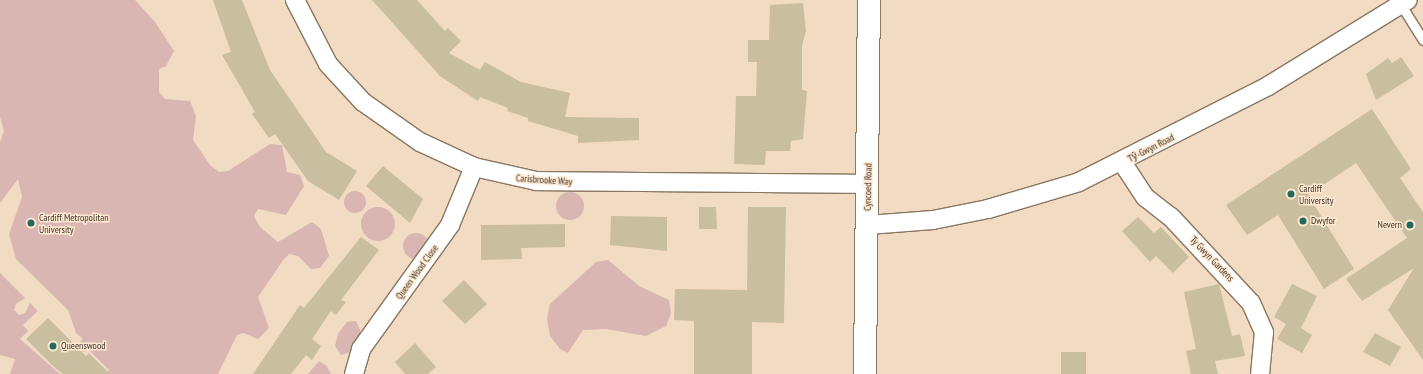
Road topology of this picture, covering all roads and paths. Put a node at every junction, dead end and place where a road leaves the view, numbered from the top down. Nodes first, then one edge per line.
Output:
1 (295, 0) edge
2 (869, 0) edge
3 (1404, 2) edge
4 (1423, 40) edge
5 (1122, 162) junction
6 (474, 167) junction
7 (868, 184) junction
8 (868, 225) junction
9 (354, 374) edge
10 (865, 374) edge
11 (1260, 374) edge

1 - 6 street, Carisbrooke Way
2 - 7 street, Cyncoed Road
3 - 4 lane
3 - 5 street, Tŷ-Gwyn Road
5 - 8 street, Tŷ-Gwyn Road
5 - 11 street, Ty Gwyn Gardens
6 - 7 street, Carisbrooke Way
6 - 9 street, Queen Wood Close
7 - 8 street, Cyncoed Road
8 - 10 street, Cyncoed Road

